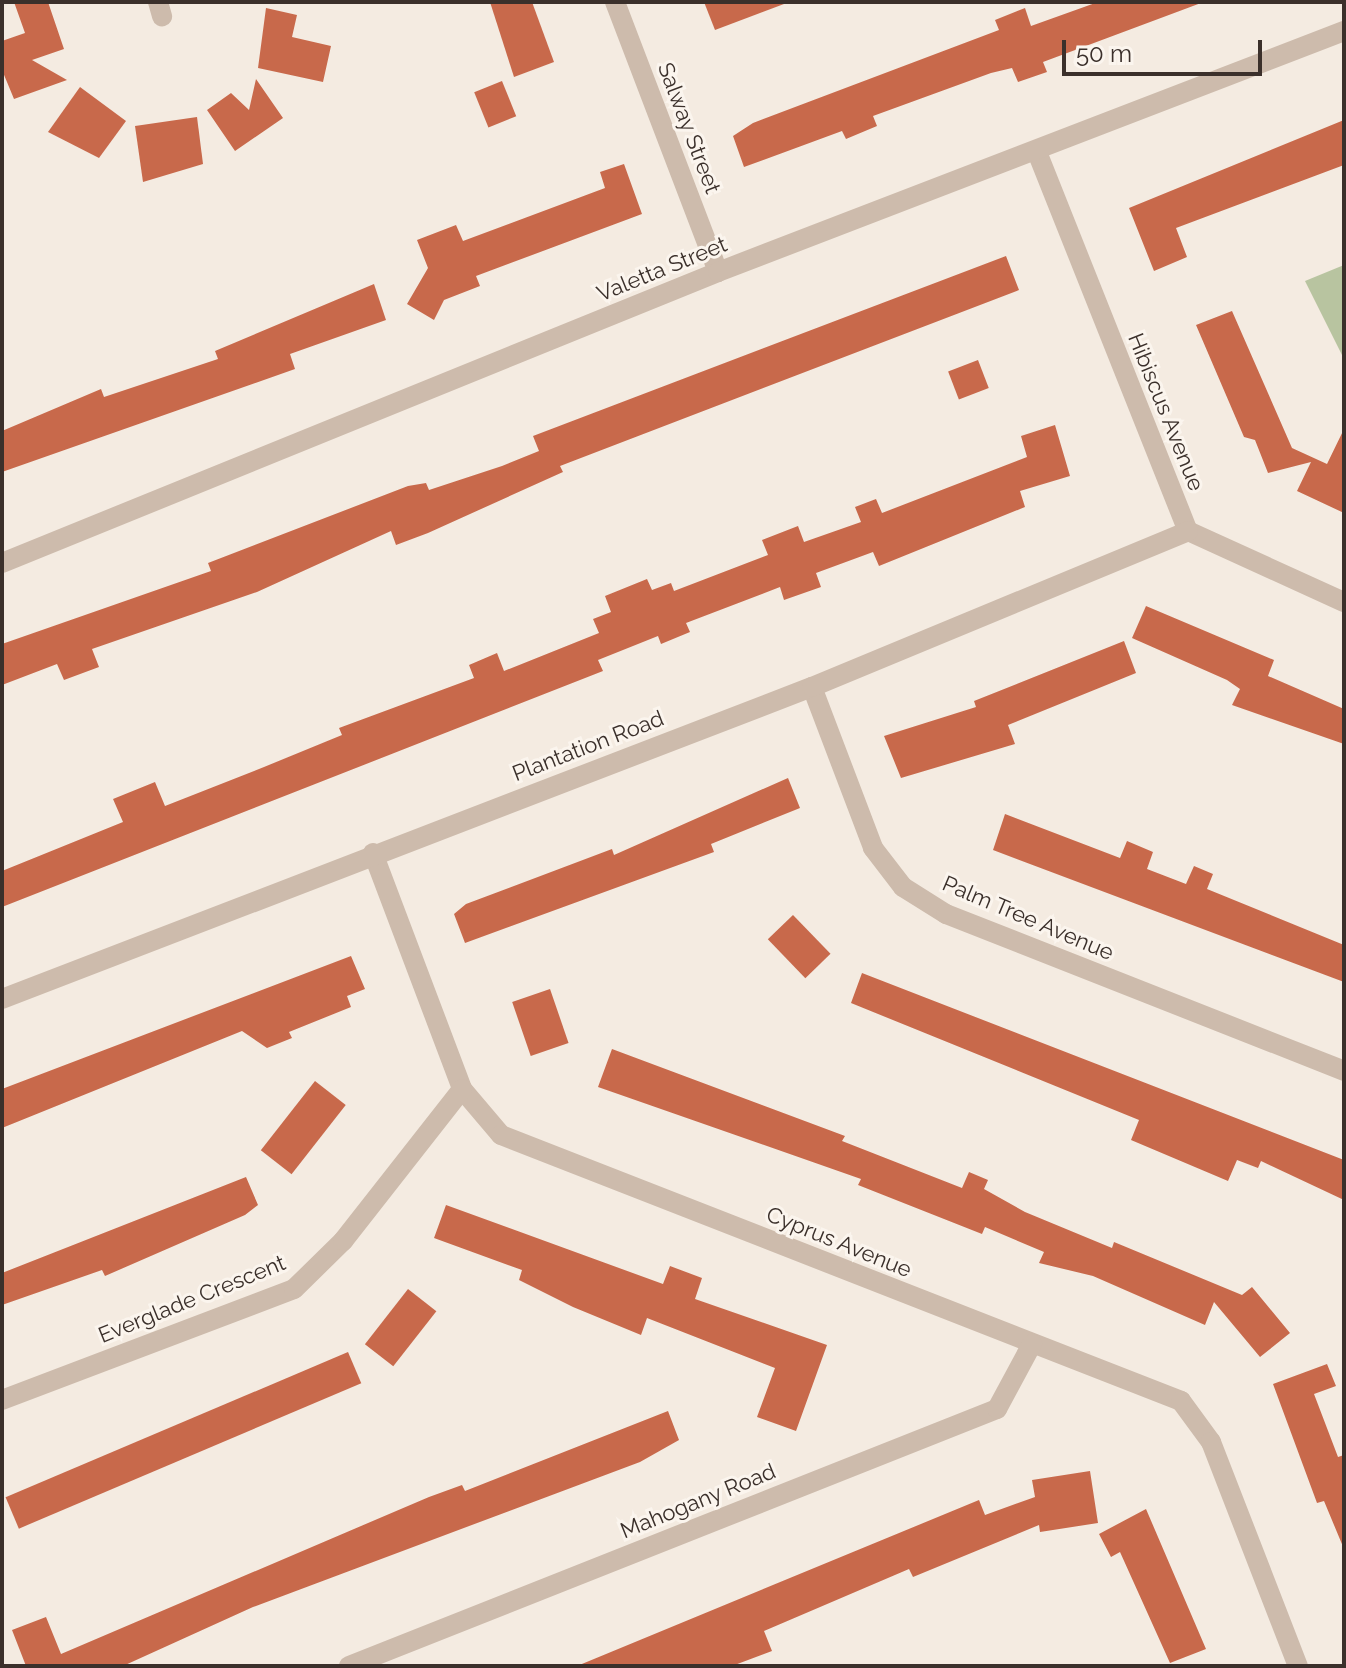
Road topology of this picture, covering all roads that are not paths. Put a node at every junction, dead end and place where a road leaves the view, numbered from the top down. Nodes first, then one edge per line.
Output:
1 (615, 2) edge
2 (1344, 31) edge
3 (1037, 152) junction
4 (718, 272) junction
5 (1188, 531) junction
6 (2, 563) edge
7 (1344, 602) edge
8 (812, 687) junction
9 (373, 853) junction
10 (2, 999) edge
11 (1344, 1071) edge
12 (462, 1089) junction
13 (1032, 1344) junction
14 (2, 1400) edge
15 (349, 1666) edge
16 (1298, 1666) edge

1 - 4 street, Salway Street
2 - 3 street, Valetta Street
3 - 4 street, Valetta Street
3 - 5 street, Hibiscus Avenue
4 - 6 street, Valetta Street
5 - 7 street
5 - 8 street, Plantation Road
8 - 9 street, Plantation Road
8 - 11 street, Palm Tree Avenue
9 - 10 street, Plantation Road
9 - 12 street, Cyprus Avenue
12 - 13 street, Cyprus Avenue
12 - 14 street, Everglade Crescent
13 - 15 street, Mahogany Road
13 - 16 street, Cyprus Avenue

